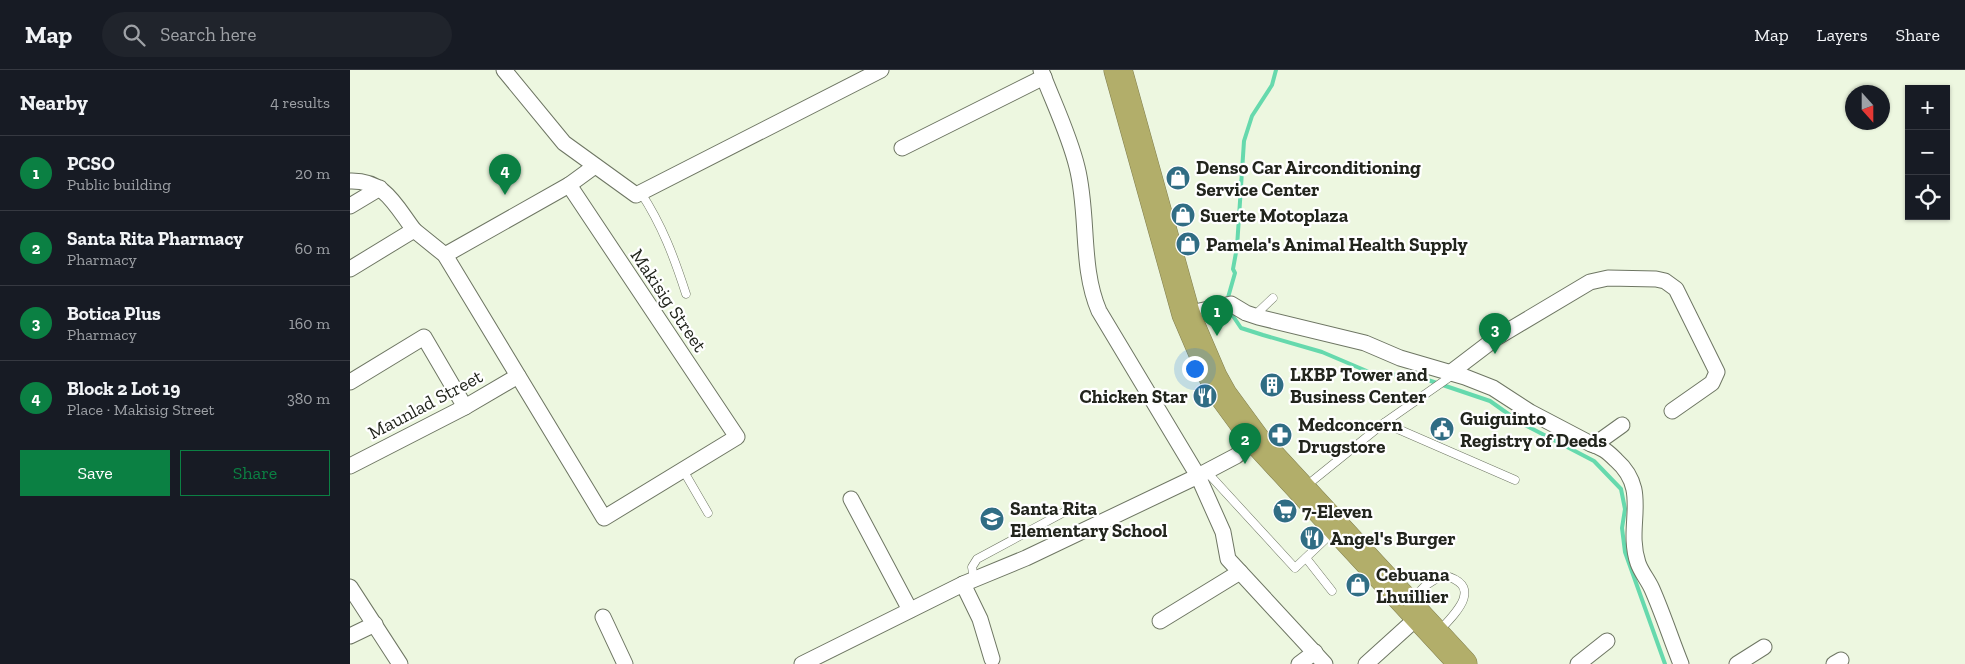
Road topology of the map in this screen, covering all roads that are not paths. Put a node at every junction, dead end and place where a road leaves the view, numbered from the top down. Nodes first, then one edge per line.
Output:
1 (504, 70) edge
2 (881, 70) edge
3 (1118, 70) edge
4 (1042, 74) edge
5 (902, 148) dead end
6 (596, 166) junction
7 (350, 181) edge
8 (568, 185) junction
9 (380, 188) junction
10 (641, 193) junction
11 (350, 206) edge
12 (414, 230) junction
13 (445, 254) junction
14 (350, 269) edge
15 (686, 294) dead end
16 (1273, 298) dead end
17 (1186, 314) junction
18 (1254, 316) junction
19 (518, 376) junction
20 (1450, 376) junction
21 (350, 382) edge
22 (465, 407) junction
23 (1672, 411) dead end
24 (1384, 423) junction
25 (1622, 425) dead end
26 (1256, 440) junction
27 (1594, 445) junction
28 (350, 466) edge
29 (683, 470) junction
30 (1202, 474) junction
31 (1515, 480) dead end
32 (1302, 489) junction
33 (851, 499) dead end
34 (1068, 510) dead end
35 (708, 513) dead end
36 (1337, 528) junction
37 (1306, 558) junction
38 (1240, 572) junction
39 (969, 581) junction
40 (350, 587) edge
41 (1332, 591) dead end
42 (910, 610) junction
43 (603, 616) dead end
44 (1420, 619) junction
45 (1160, 621) dead end
46 (375, 624) junction
47 (350, 636) edge
48 (1607, 641) dead end
49 (1764, 647) dead end
50 (1315, 652) junction
51 (992, 659) dead end
52 (812, 662) edge
53 (400, 664) edge
54 (625, 664) edge
55 (1299, 664) edge
56 (1325, 664) edge
57 (1366, 664) edge
58 (1463, 664) edge
59 (1578, 664) edge
60 (1682, 664) edge
61 (1737, 664) edge

1 - 6 street
2 - 10 street
3 - 17 highway
4 - 5 street
4 - 30 street
6 - 8 street
6 - 10 street
7 - 9 street
8 - 13 street
8 - 29 street, Makisig Street
9 - 11 street
9 - 12 street
10 - 15 lane
12 - 13 street
12 - 14 street
13 - 19 street
16 - 18 lane
17 - 18 street
17 - 26 highway
18 - 20 street
19 - 22 street, Maunlad Street
19 - 29 street
20 - 23 street
20 - 24 lane
20 - 27 street
21 - 22 street
22 - 28 street, Maunlad Street
24 - 31 lane
24 - 32 lane
25 - 27 street
26 - 30 street
26 - 32 highway
27 - 60 street
29 - 35 lane
30 - 37 lane
30 - 38 street
30 - 39 street
32 - 36 highway
33 - 42 street
34 - 39 lane
36 - 37 lane
36 - 44 highway
37 - 41 lane
38 - 45 street
38 - 50 street
39 - 42 street
39 - 51 street
40 - 46 street
42 - 52 street
43 - 54 street
44 - 44 lane
44 - 57 street
44 - 58 highway
46 - 47 street
46 - 53 street
48 - 59 street
49 - 61 street
50 - 55 street
50 - 56 street

